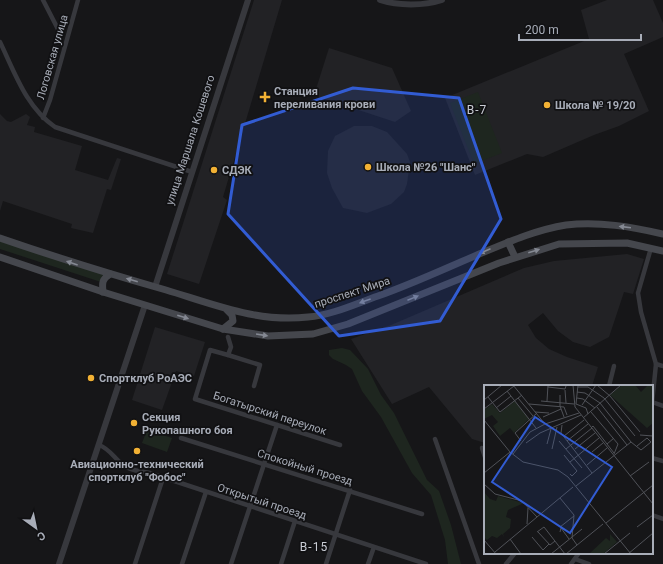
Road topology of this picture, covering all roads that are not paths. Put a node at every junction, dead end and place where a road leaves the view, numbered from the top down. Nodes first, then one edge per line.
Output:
1 (43, 0) edge
2 (78, 0) edge
3 (247, 0) edge
4 (380, 0) edge
5 (384, 0) edge
6 (437, 0) edge
7 (442, 0) edge
8 (61, 35) dead end
9 (0, 42) edge
10 (43, 118) junction
11 (189, 171) junction
12 (663, 234) edge
13 (0, 238) edge
14 (508, 242) junction
15 (651, 248) junction
16 (663, 251) edge
17 (0, 257) edge
18 (515, 257) junction
19 (110, 274) junction
20 (154, 287) junction
21 (103, 292) junction
22 (145, 305) junction
23 (227, 309) junction
24 (223, 329) junction
25 (228, 337) dead end
26 (228, 355) junction
27 (656, 364) junction
28 (614, 366) dead end
29 (663, 366) edge
30 (609, 385) edge
31 (254, 386) dead end
32 (653, 392) edge
33 (653, 402) edge
34 (663, 406) edge
35 (277, 426) junction
36 (181, 438) dead end
37 (435, 439) dead end
38 (99, 445) junction
39 (340, 445) dead end
40 (482, 448) dead end
41 (484, 454) edge
42 (653, 458) edge
43 (663, 462) edge
44 (264, 464) junction
45 (163, 478) junction
46 (350, 490) junction
47 (206, 492) junction
48 (250, 506) junction
49 (422, 514) dead end
50 (653, 515) edge
51 (663, 519) edge
52 (295, 521) junction
53 (335, 534) junction
54 (374, 547) junction
55 (513, 554) edge
56 (578, 554) edge
57 (575, 559) junction
58 (411, 562) edge
59 (60, 564) edge
60 (135, 564) edge
61 (182, 564) edge
62 (231, 564) edge
63 (281, 564) edge
64 (326, 564) edge
65 (368, 564) edge
66 (426, 564) edge
67 (479, 564) edge
68 (506, 564) edge
69 (571, 564) edge
70 (589, 564) edge

1 - 8 street, Логовская улица
2 - 10 street, Логовская улица
3 - 11 street, улица Маршала Кошевого
3 - 20 street
4 - 7 street
5 - 6 street
9 - 10 street
10 - 11 street
11 - 20 street, улица Маршала Кошевого
12 -> 14 main road, проспект Мира
19 -> 13 main road, проспект Мира
14 - 18 main road
14 -> 23 main road, проспект Мира
15 - 16 main road
18 -> 15 main road
15 - 27 street
17 - 21 main road
24 -> 18 main road
20 -> 19 main road, проспект Мира
19 - 21 main road
20 - 23 main road, проспект Мира
21 - 22 main road
22 -> 24 main road
22 - 38 street
23 - 24 main road
25 - 26 street
26 - 31 street
26 - 35 street, Богатырский переулок
27 - 29 street
27 - 32 street
28 - 30 street
33 - 34 street
35 - 39 street, Богатырский переулок
35 - 44 street
36 - 44 street, Спокойный проезд
37 - 67 street
38 - 45 street, Открытый проезд
38 - 59 street
40 - 41 street
42 - 43 street
44 - 46 street, Спокойный проезд
44 - 48 street
45 - 47 street, Открытый проезд
45 - 60 street
46 - 49 street, Спокойный проезд
46 - 53 street
47 - 48 street, Открытый проезд
47 - 61 street
48 - 52 street, Открытый проезд
48 - 62 street
50 - 51 street
52 - 53 street, Открытый проезд
52 - 63 street
53 - 54 street, Открытый проезд
53 - 64 street
54 - 58 street, Открытый проезд
54 - 65 street
55 - 68 street
56 - 57 street
57 - 69 street
57 - 70 street
58 - 66 street, Открытый проезд

